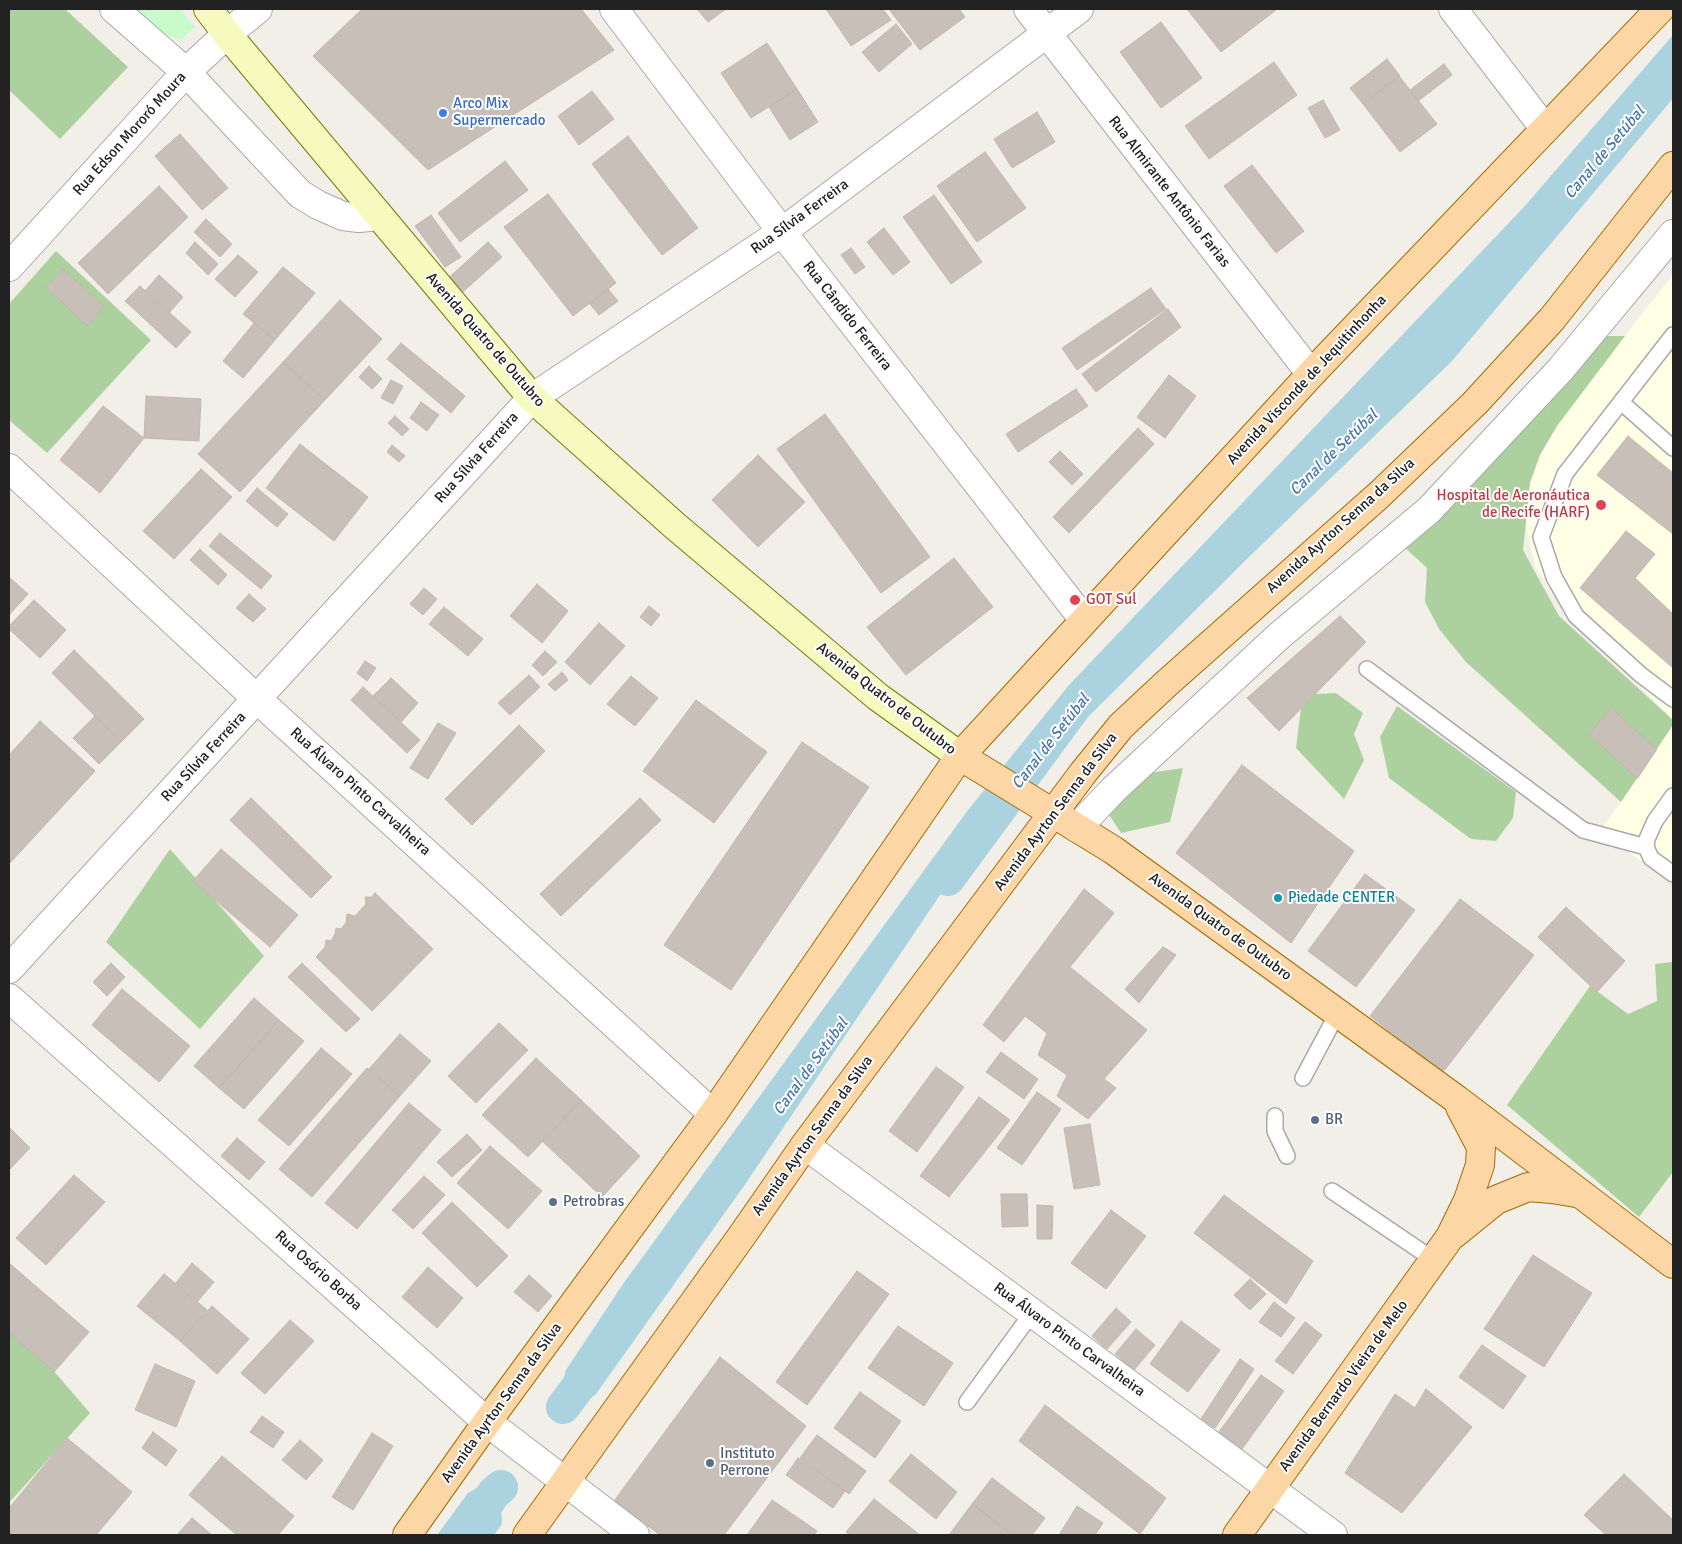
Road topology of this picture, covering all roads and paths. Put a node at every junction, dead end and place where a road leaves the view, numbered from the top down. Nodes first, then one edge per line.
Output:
1 (114, 9) edge
2 (208, 9) edge
3 (258, 9) edge
4 (614, 9) edge
5 (1028, 9) edge
6 (1079, 9) edge
7 (1453, 9) edge
8 (1660, 9) edge
9 (227, 34) junction
10 (1046, 34) junction
11 (186, 72) junction
12 (1545, 129) junction
13 (1673, 166) edge
14 (379, 216) junction
15 (782, 232) junction
16 (1673, 234) edge
17 (9, 267) edge
18 (1673, 335) edge
19 (1312, 374) junction
20 (532, 398) junction
21 (1621, 402) junction
22 (1673, 448) edge
23 (9, 468) edge
24 (1084, 620) junction
25 (1367, 669) dead end
26 (257, 699) junction
27 (1673, 699) edge
28 (960, 756) junction
29 (1673, 796) edge
30 (1053, 813) junction
31 (1077, 828) junction
32 (1646, 847) junction
33 (1673, 874) edge
34 (9, 969) edge
35 (9, 998) edge
36 (1338, 1012) junction
37 (1303, 1078) dead end
38 (1456, 1099) junction
39 (713, 1114) junction
40 (1275, 1116) dead end
41 (804, 1145) junction
42 (1287, 1156) dead end
43 (1332, 1191) dead end
44 (1580, 1194) junction
45 (1450, 1237) junction
46 (1434, 1260) junction
47 (1673, 1264) edge
48 (1032, 1313) junction
49 (967, 1402) dead end
50 (487, 1422) junction
51 (565, 1483) junction
52 (1270, 1488) junction
53 (407, 1535) edge
54 (527, 1535) edge
55 (635, 1535) edge
56 (1237, 1535) edge
57 (1333, 1535) edge

1 - 11 street
2 - 9 main road, Avenida Quatro de Outubro
3 - 9 street, Rua Edson Mororó Moura
4 - 15 street, Rua Cândido Ferreira
5 - 10 street, Rua Almirante Antônio Farias
6 - 10 street, Rua Sílvia Ferreira
7 - 12 street
8 - 12 main road, Avenida Visconde de Jequitinhonha
9 - 11 street, Rua Edson Mororó Moura
9 - 14 main road, Avenida Quatro de Outubro
10 - 15 street, Rua Sílvia Ferreira
10 - 19 street, Rua Almirante Antônio Farias
11 - 14 street
11 - 17 street, Rua Edson Mororó Moura
12 - 19 main road, Avenida Visconde de Jequitinhonha
13 - 30 main road, Avenida Ayrton Senna da Silva
14 - 20 main road, Avenida Quatro de Outubro
15 - 20 street, Rua Sílvia Ferreira
15 - 24 street, Rua Cândido Ferreira
16 - 31 street, Avenida Ayrton Senna da Silva
18 - 21 lane
19 - 24 main road, Avenida Visconde de Jequitinhonha
20 - 26 street, Rua Sílvia Ferreira
20 - 28 main road, Avenida Quatro de Outubro
21 - 22 lane
21 - 27 lane
23 - 26 street, Rua Álvaro Pinto Carvalheira
24 - 28 main road, Avenida Visconde de Jequitinhonha
25 - 32 lane
26 - 34 street, Rua Sílvia Ferreira
26 - 39 street, Rua Álvaro Pinto Carvalheira
28 - 30 main road, Avenida Quatro de Outubro
28 - 39 main road, Avenida Ayrton Senna da Silva
29 - 32 lane
30 - 31 main road, Avenida Quatro de Outubro
30 - 41 main road, Avenida Ayrton Senna da Silva
31 - 36 main road, Avenida Quatro de Outubro
32 - 33 lane
35 - 50 street, Rua Osório Borba
36 - 37 lane
36 - 38 main road, Avenida Quatro de Outubro
38 - 44 main road, Avenida Quatro de Outubro
38 - 45 main road, Avenida Bernardo Vieira de Melo
39 - 50 main road, Avenida Ayrton Senna da Silva
40 - 42 lane
41 - 48 street, Rua Álvaro Pinto Carvalheira
41 - 51 main road, Avenida Ayrton Senna da Silva
43 - 46 lane
44 - 45 main road, Avenida Bernardo Vieira de Melo
44 - 47 main road, Avenida Quatro de Outubro
45 - 46 main road, Avenida Bernardo Vieira de Melo
46 - 52 main road, Avenida Bernardo Vieira de Melo
48 - 49 lane
48 - 52 street, Rua Álvaro Pinto Carvalheira
50 - 51 street, Rua Osório Borba
50 - 53 main road, Avenida Ayrton Senna da Silva
51 - 54 main road, Avenida Ayrton Senna da Silva
51 - 55 street, Rua Osório Borba
52 - 56 main road, Avenida Bernardo Vieira de Melo
52 - 57 street, Rua Álvaro Pinto Carvalheira

